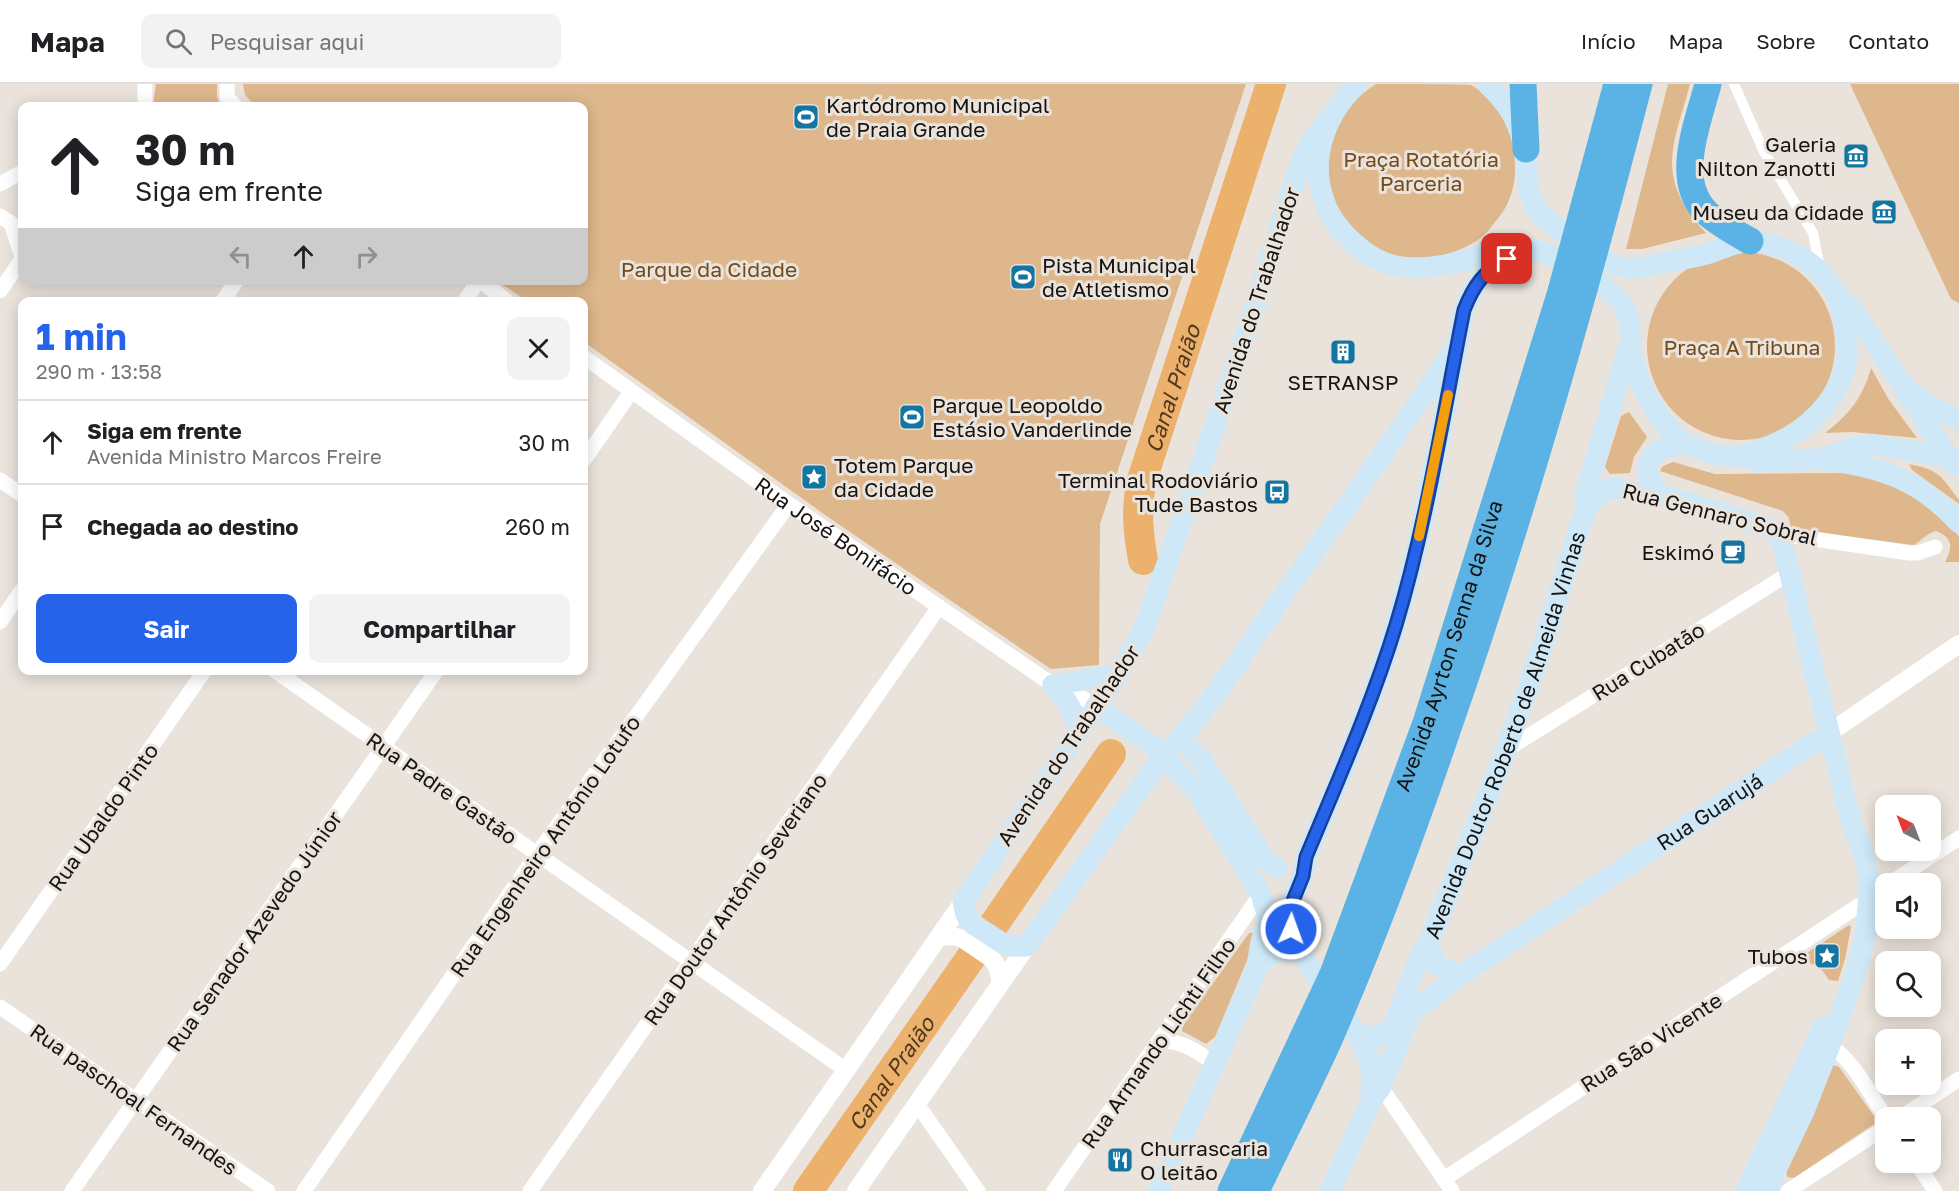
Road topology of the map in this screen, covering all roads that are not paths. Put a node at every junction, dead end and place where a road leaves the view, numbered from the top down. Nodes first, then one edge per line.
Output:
1 (145, 84) edge
2 (227, 84) edge
3 (1357, 84) edge
4 (1487, 84) edge
5 (1523, 84) edge
6 (1598, 84) edge
7 (1617, 84) edge
8 (1639, 84) edge
9 (1708, 84) edge
10 (1734, 84) edge
11 (145, 102) edge
12 (232, 102) edge
13 (1330, 117) junction
14 (1602, 140) junction
15 (1526, 149) junction
16 (18, 174) edge
17 (0, 184) edge
18 (8, 221) edge
19 (1591, 228) junction
20 (1750, 241) junction
21 (18, 247) edge
22 (1523, 249) junction
23 (18, 264) edge
24 (1821, 273) junction
25 (486, 285) edge
26 (0, 291) edge
27 (501, 297) edge
28 (1837, 297) junction
29 (1630, 341) junction
30 (1457, 345) junction
31 (588, 360) edge
32 (1904, 387) junction
33 (631, 392) junction
34 (1959, 420) edge
35 (1688, 445) junction
36 (588, 454) edge
37 (1745, 456) junction
38 (1818, 459) junction
39 (1959, 459) edge
40 (1959, 472) edge
41 (0, 480) edge
42 (18, 492) edge
43 (1662, 495) junction
44 (789, 504) junction
45 (1585, 510) junction
46 (1959, 523) edge
47 (1780, 534) junction
48 (1935, 547) dead end
49 (1790, 573) junction
50 (18, 596) edge
51 (939, 607) junction
52 (0, 622) edge
53 (1959, 644) edge
54 (1119, 674) junction
55 (202, 675) edge
56 (281, 675) edge
57 (433, 675) edge
58 (1053, 685) junction
59 (1096, 706) junction
60 (1077, 732) junction
61 (1829, 733) junction
62 (1181, 737) junction
63 (383, 747) junction
64 (1506, 750) junction
65 (1163, 756) junction
66 (1959, 838) edge
67 (537, 854) junction
68 (1306, 857) junction
69 (1276, 868) junction
70 (1906, 873) edge
71 (1249, 875) junction
72 (1875, 893) edge
73 (1261, 894) junction
74 (1875, 894) edge
75 (1875, 895) edge
76 (963, 902) junction
77 (968, 931) junction
78 (939, 937) junction
79 (1428, 944) junction
80 (1027, 946) junction
81 (996, 950) junction
82 (1301, 953) junction
83 (691, 961) junction
84 (0, 964) edge
85 (1257, 968) junction
86 (1459, 976) junction
87 (1001, 983) junction
88 (1341, 983) junction
89 (0, 1007) edge
90 (1356, 1032) junction
91 (1160, 1040) junction
92 (1824, 1041) junction
93 (1214, 1065) junction
94 (846, 1070) junction
95 (1959, 1079) edge
96 (1376, 1094) junction
97 (135, 1101) junction
98 (917, 1104) junction
99 (1879, 1107) edge
100 (1917, 1107) edge
101 (1268, 1115) junction
102 (1875, 1134) edge
103 (1923, 1173) edge
104 (1448, 1185) edge
105 (72, 1191) edge
106 (268, 1191) edge
107 (304, 1191) edge
108 (530, 1191) edge
109 (762, 1191) edge
110 (856, 1191) edge
111 (978, 1191) edge
112 (1054, 1191) edge
113 (1159, 1191) edge
114 (1215, 1191) edge
115 (1231, 1191) edge
116 (1256, 1191) edge
117 (1330, 1191) edge
118 (1746, 1191) edge
119 (1766, 1191) edge
120 (1788, 1191) edge
121 (1935, 1191) edge

1 - 11 street
2 - 12 street
3 - 13 main road, Avenida do Trabalhador
4 - 15 main road
5 - 15 highway
6 - 14 highway
7 - 14 highway, Avenida Ayrton Senna da Silva
8 - 19 highway, Avenida Ayrton Senna da Silva
9 - 20 highway
10 - 24 street
13 - 22 main road
13 - 54 main road, Avenida do Trabalhador
14 - 19 highway, Avenida Ayrton Senna da Silva
15 - 20 main road
16 - 17 street
18 - 21 street
19 - 88 highway, Avenida Ayrton Senna da Silva
20 - 24 main road
22 - 29 main road
22 - 30 main road
23 - 26 street
24 - 28 main road
25 - 27 street
28 - 32 main road
28 - 37 main road
29 - 35 main road
29 - 45 main road, Avenida Doutor Roberto de Almeida Vinhas
30 - 62 main road
30 - 68 main road
31 - 33 street, Rua José Bonifácio
32 - 34 main road
32 - 40 main road
33 - 36 street
33 - 44 street, Rua José Bonifácio
35 - 37 main road
35 - 43 main road
37 - 38 main road
38 - 39 main road
38 - 46 main road
41 - 42 street
43 - 45 main road, Rua Gennaro Sobral
43 - 47 main road, Rua Gennaro Sobral
44 - 51 street, Rua José Bonifácio
44 - 67 street, Rua Engenheiro Antônio Lotufo
45 - 64 main road, Avenida Doutor Roberto de Almeida Vinhas
47 - 48 street, Rua Gennaro Sobral
47 - 49 main road
49 - 61 main road
49 - 64 street, Rua Cubatão
50 - 52 street
51 - 58 street, Rua José Bonifácio
51 - 83 street, Rua Doutor Antônio Severiano
53 - 61 street, Rua Guarujá
54 - 58 main road
54 - 59 main road, Avenida do Trabalhador
55 - 84 street, Rua Ubaldo Pinto
56 - 63 street, Rua Padre Gastão
57 - 63 street, Rua Senador Azevedo Júnior
58 - 59 street, Rua José Bonifácio
58 - 60 main road
59 - 60 main road, Avenida do Trabalhador
59 - 65 main road
60 - 76 main road, Avenida do Trabalhador
61 - 72 main road
61 - 86 main road, Rua Guarujá
62 - 65 main road
62 - 69 main road
63 - 67 street, Rua Padre Gastão
63 - 97 street, Rua Senador Azevedo Júnior
64 - 79 main road, Avenida Doutor Roberto de Almeida Vinhas
65 - 71 main road
65 - 80 main road
66 - 70 street, Rua São Vicente
67 - 83 street, Rua Padre Gastão
67 - 107 street, Rua Engenheiro Antônio Lotufo
68 - 69 main road
68 - 82 main road
69 - 71 main road
71 - 73 main road
73 - 85 main road
73 - 91 street, Rua Armando Lichti Filho
74 - 104 street, Rua São Vicente
75 - 92 main road
76 - 77 main road
76 - 78 street, Avenida do Trabalhador
77 - 78 street
77 - 81 main road
78 - 94 street, Avenida do Trabalhador
79 - 86 main road, Avenida Doutor Roberto de Almeida Vinhas
79 - 90 main road
80 - 81 main road
80 - 87 street
81 - 87 street
82 - 85 main road
82 - 90 main road
83 - 94 street, Rua Padre Gastão
83 - 108 street, Rua Doutor Antônio Severiano
85 - 93 main road
86 - 96 main road
87 - 98 street
88 - 101 highway, Avenida Ayrton Senna da Silva
88 - 116 highway, Avenida Ayrton Senna da Silva
89 - 97 street, Rua paschoal Fernandes
90 - 96 main road
91 - 93 street
91 - 112 street, Rua Armando Lichti Filho
92 - 99 street
92 - 118 main road
92 - 119 main road
93 - 113 main road
94 - 109 street, Avenida do Trabalhador
95 - 100 street
96 - 104 street
96 - 117 main road
97 - 105 street, Rua Senador Azevedo Júnior
97 - 106 street, Rua paschoal Fernandes
98 - 110 street
98 - 111 street
101 - 114 highway
101 - 115 highway, Avenida Ayrton Senna da Silva
102 - 120 street
103 - 121 street

